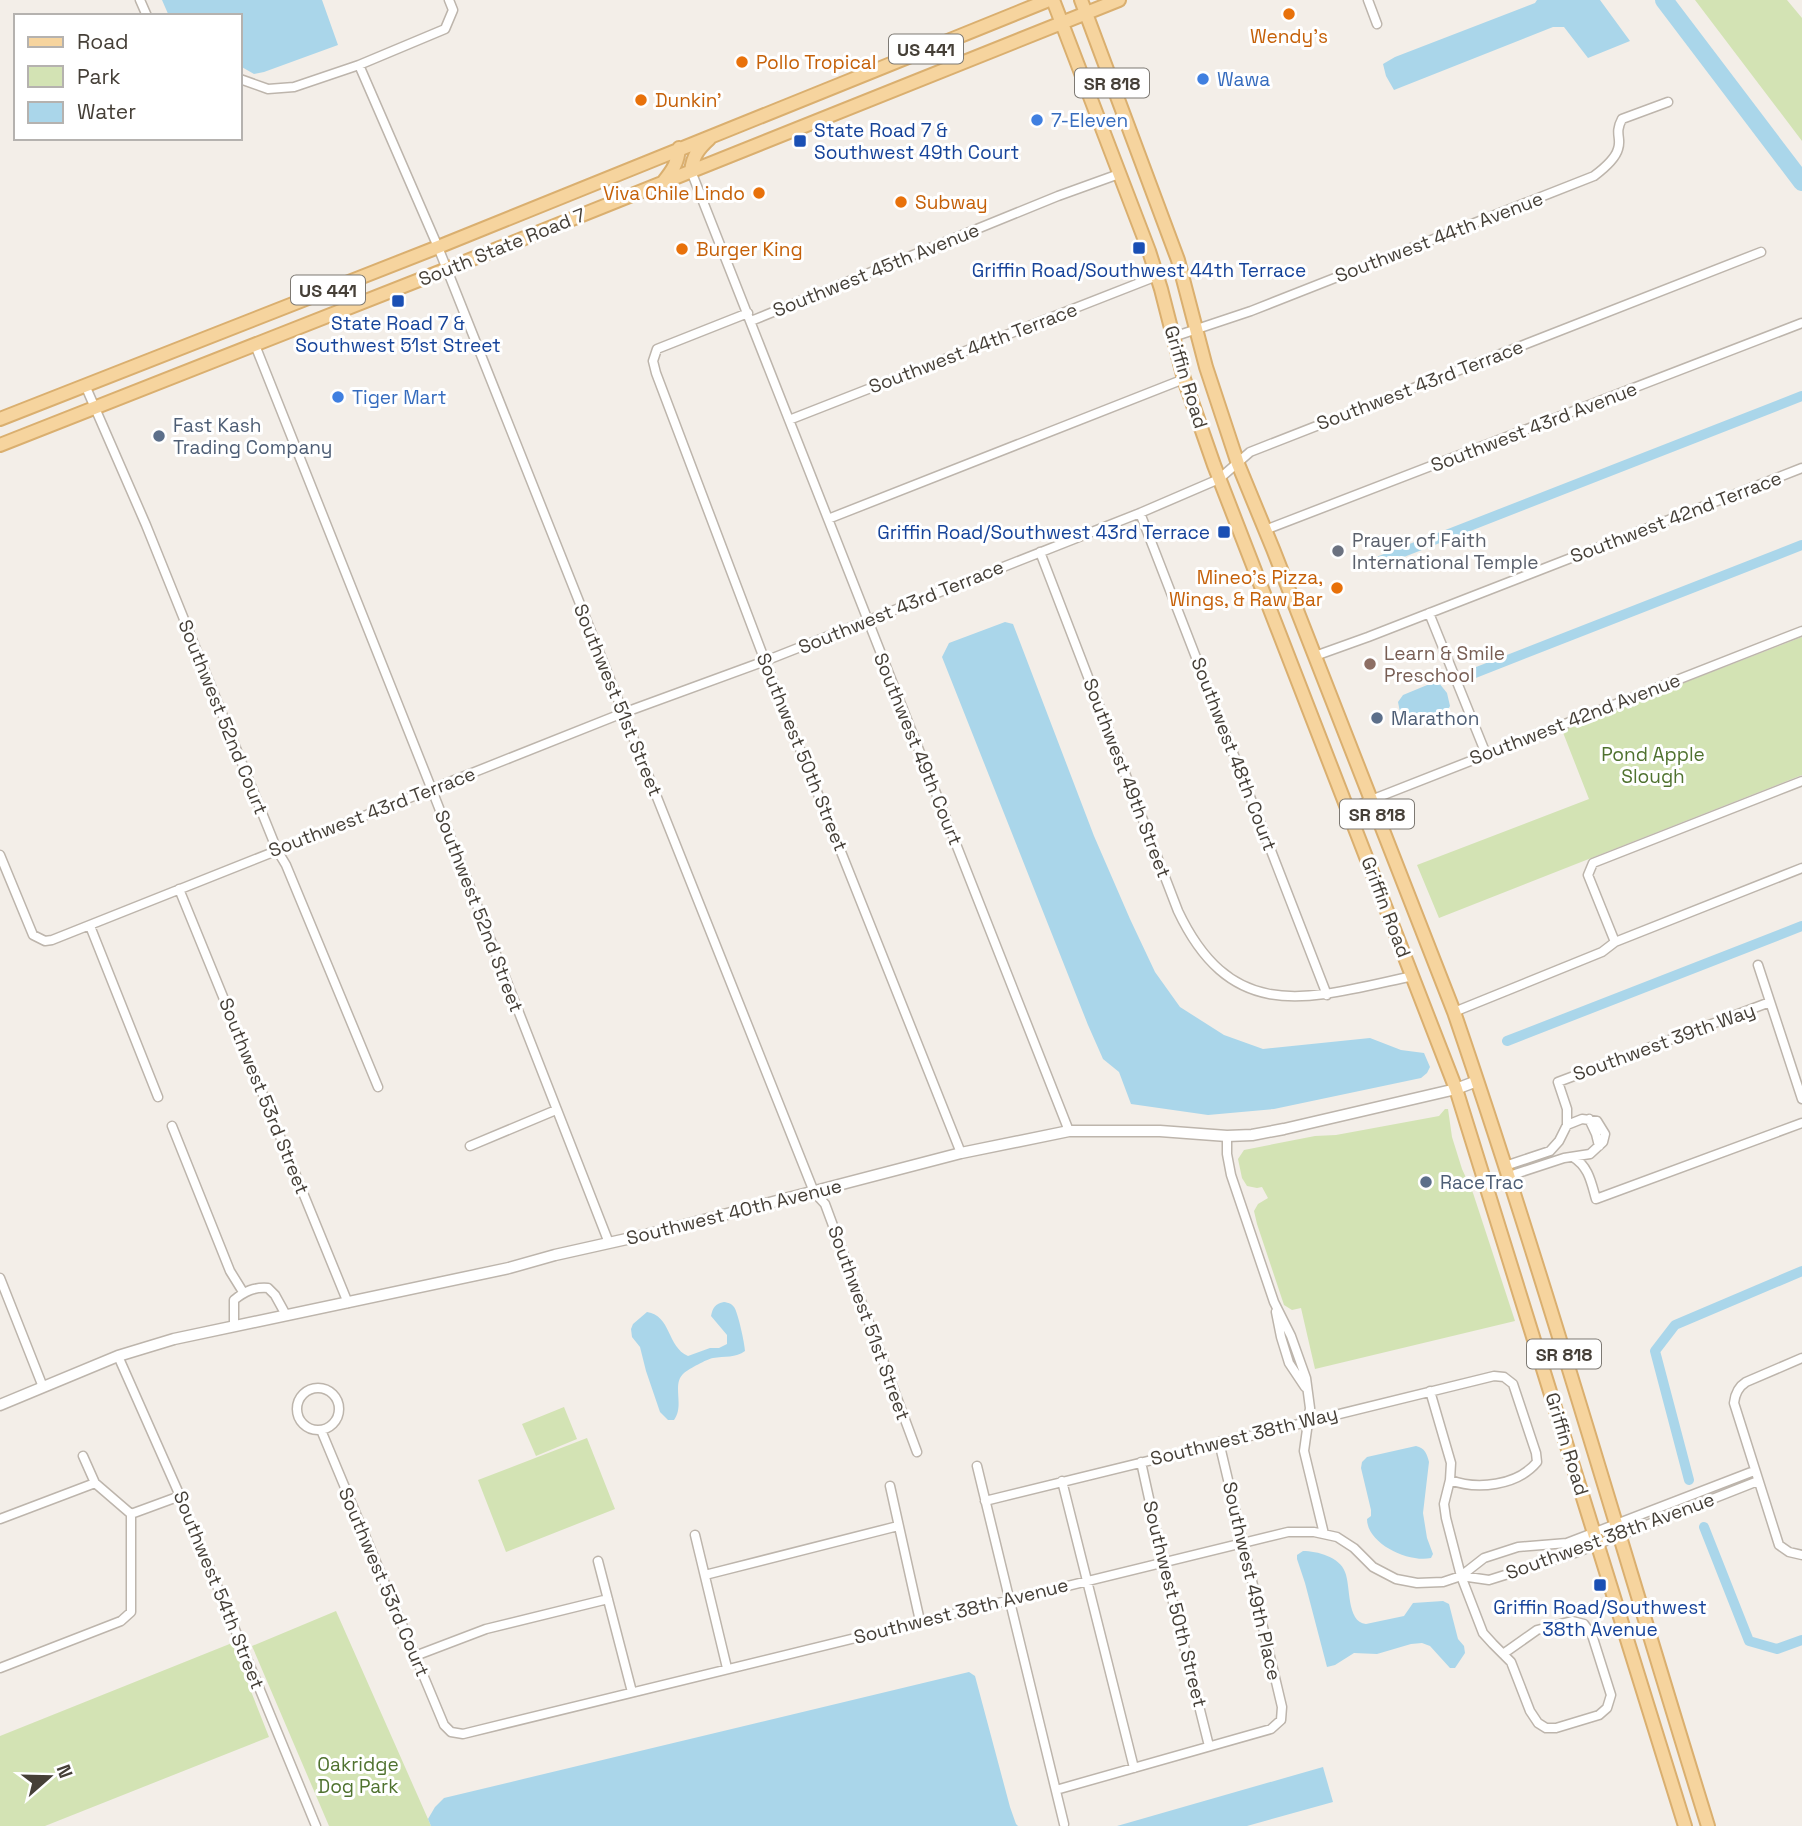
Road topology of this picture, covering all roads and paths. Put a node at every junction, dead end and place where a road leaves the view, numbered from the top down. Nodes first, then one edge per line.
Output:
1 (449, 0) edge
2 (1051, 0) edge
3 (1081, 0) edge
4 (1119, 0) edge
5 (1368, 0) edge
6 (1085, 13) junction
7 (1062, 23) junction
8 (1377, 24) dead end
9 (359, 65) junction
10 (242, 80) edge
11 (1668, 102) dead end
12 (714, 134) junction
13 (680, 148) junction
14 (691, 171) junction
15 (1119, 174) junction
16 (661, 184) junction
17 (438, 247) junction
18 (1761, 252) dead end
19 (447, 270) junction
20 (1157, 275) junction
21 (749, 317) junction
22 (1802, 323) edge
23 (1196, 329) junction
24 (1173, 337) junction
25 (255, 345) junction
26 (657, 349) joint
27 (1184, 379) junction
28 (85, 386) junction
29 (95, 408) junction
30 (0, 419) edge
31 (789, 420) junction
32 (0, 445) edge
33 (1238, 464) junction
34 (1802, 468) edge
35 (1219, 479) junction
36 (1140, 513) junction
37 (828, 519) junction
38 (1265, 530) junction
39 (1040, 552) junction
40 (1429, 613) junction
41 (867, 620) junction
42 (1802, 631) edge
43 (1315, 656) junction
44 (765, 661) junction
45 (623, 713) junction
46 (1486, 754) junction
47 (1802, 781) edge
48 (432, 790) junction
49 (1371, 800) junction
50 (1348, 809) junction
51 (277, 849) junction
52 (0, 855) edge
53 (1802, 868) edge
54 (179, 889) junction
55 (90, 926) junction
56 (1615, 943) junction
57 (1758, 965) dead end
58 (1413, 976) junction
59 (1327, 995) junction
60 (1770, 1003) junction
61 (1454, 1012) junction
62 (1478, 1081) junction
63 (378, 1087) dead end
64 (1456, 1089) junction
65 (158, 1097) dead end
66 (1802, 1099) edge
67 (1567, 1109) junction
68 (556, 1110) junction
69 (1585, 1119) junction
70 (1802, 1123) edge
71 (1567, 1125) junction
72 (172, 1126) dead end
73 (1069, 1131) junction
74 (1227, 1136) junction
75 (470, 1146) dead end
76 (961, 1153) junction
77 (1590, 1154) junction
78 (1573, 1157) junction
79 (1588, 1170) junction
80 (1507, 1171) junction
81 (814, 1192) junction
82 (609, 1243) junction
83 (0, 1278) edge
84 (243, 1292) junction
85 (348, 1303) junction
86 (286, 1315) junction
87 (234, 1326) junction
88 (118, 1356) junction
89 (1802, 1358) edge
90 (43, 1387) junction
91 (1430, 1391) junction
92 (0, 1405) edge
93 (1309, 1420) junction
94 (321, 1430) junction
95 (1219, 1442) junction
96 (917, 1452) dead end
97 (83, 1456) dead end
98 (1141, 1462) junction
99 (977, 1466) dead end
100 (1754, 1471) junction
101 (1450, 1480) junction
102 (1062, 1481) junction
103 (1758, 1481) junction
104 (95, 1483) junction
105 (890, 1486) dead end
106 (180, 1496) junction
107 (985, 1501) junction
108 (131, 1514) junction
109 (0, 1519) edge
110 (898, 1526) junction
111 (1618, 1530) junction
112 (1324, 1534) junction
113 (695, 1535) dead end
114 (1596, 1538) junction
115 (1242, 1542) junction
116 (1802, 1555) edge
117 (598, 1561) dead end
118 (1163, 1562) junction
119 (705, 1575) junction
120 (1461, 1576) junction
121 (1086, 1581) junction
122 (608, 1599) junction
123 (1009, 1600) junction
124 (920, 1621) junction
125 (1503, 1654) junction
126 (415, 1656) junction
127 (0, 1668) edge
128 (727, 1668) junction
129 (632, 1692) junction
130 (452, 1732) joint
131 (1209, 1746) junction
132 (1134, 1768) junction
133 (1056, 1790) junction
134 (1064, 1824) dead end
135 (316, 1826) edge
136 (1685, 1826) edge
137 (1708, 1826) edge

1 - 9 street
2 - 7 main road, Griffin Road / SR 818
2 - 12 main road, South State Road 7 / US 441
3 - 6 main road, Griffin Road / SR 818
4 - 6 main road, South State Road 7 / US 441
5 - 8 street
6 - 7 main road, South State Road 7 / US 441
6 - 23 main road, Griffin Road / SR 818
7 - 14 main road, South State Road 7 / US 441
7 - 15 main road, Griffin Road / SR 818
9 - 10 street
9 - 17 street, Southwest 51st Street
11 - 23 street, Southwest 44th Avenue
12 - 13 main road, South State Road 7 / US 441
12 - 14 main road
13 - 16 main road
13 - 17 main road, South State Road 7 / US 441
14 - 16 main road, South State Road 7 / US 441
14 - 21 street, Southwest 49th Court
15 - 20 main road, Griffin Road / SR 818
15 - 21 street, Southwest 45th Avenue
16 - 19 main road, South State Road 7 / US 441
17 - 19 street, Southwest 51st Street
17 - 28 main road, South State Road 7 / US 441
18 - 33 street, Southwest 43rd Terrace
19 - 25 main road, South State Road 7 / US 441
19 - 45 street, Southwest 51st Street
20 - 24 main road, Griffin Road / SR 818
20 - 31 street, Southwest 44th Terrace
21 - 26 street, Southwest 45th Avenue
21 - 31 street, Southwest 49th Court
22 - 38 street, Southwest 43rd Avenue
23 - 24 street, Southwest 44th Avenue
23 - 33 main road, Griffin Road / SR 818
24 - 27 main road, Griffin Road / SR 818
25 - 29 main road, South State Road 7 / US 441
25 - 48 street, Southwest 52nd Street
26 - 44 street, Southwest 50th Street
27 - 35 main road, Griffin Road / SR 818
27 - 37 street
28 - 29 street, Southwest 52nd Court
28 - 30 main road, South State Road 7 / US 441
29 - 32 main road, South State Road 7 / US 441
29 - 51 street, Southwest 52nd Court
31 - 37 street, Southwest 49th Court
33 - 35 street, Southwest 43rd Terrace
33 - 38 main road, Griffin Road / SR 818
34 - 40 street, Southwest 42nd Terrace
35 - 36 street, Southwest 43rd Terrace
35 - 50 main road, Griffin Road / SR 818
36 - 39 street, Southwest 43rd Terrace
36 - 59 street, Southwest 48th Court
37 - 41 street, Southwest 49th Court
38 - 43 main road, Griffin Road / SR 818
39 - 41 street, Southwest 43rd Terrace
39 - 59 street, Southwest 49th Street
40 - 43 street, Southwest 42nd Terrace
40 - 46 street
41 - 44 street, Southwest 43rd Terrace
41 - 73 street, Southwest 49th Court
42 - 46 street, Southwest 42nd Avenue
43 - 49 main road, Griffin Road / SR 818
44 - 45 street, Southwest 43rd Terrace
44 - 76 street, Southwest 50th Street
45 - 48 street, Southwest 43rd Terrace
45 - 81 street, Southwest 51st Street
46 - 49 street, Southwest 42nd Avenue
47 - 56 street
48 - 51 street, Southwest 43rd Terrace
48 - 68 street, Southwest 52nd Street
49 - 50 street, Southwest 42nd Avenue
49 - 61 main road, Griffin Road / SR 818
50 - 58 main road, Griffin Road / SR 818
51 - 54 street, Southwest 43rd Terrace
51 - 63 street, Southwest 52nd Court
52 - 55 street, Southwest 43rd Terrace
53 - 56 street
54 - 55 street, Southwest 43rd Terrace
54 - 85 street, Southwest 53rd Street
55 - 65 street
56 - 61 street
57 - 60 street
58 - 59 street
58 - 64 main road, Griffin Road / SR 818
60 - 66 street
60 - 67 street, Southwest 39th Way
61 - 62 main road, Griffin Road / SR 818
62 - 64 street, Southwest 40th Avenue
62 - 80 main road, Griffin Road / SR 818
64 - 74 street, Southwest 40th Avenue
64 - 114 main road, Griffin Road / SR 818
67 - 69 street
67 - 71 street
68 - 75 street
68 - 82 street, Southwest 52nd Street
69 - 71 street
69 - 77 street
70 - 79 street
71 - 80 street
72 - 84 street
73 - 74 street, Southwest 40th Avenue
73 - 76 street, Southwest 40th Avenue
74 - 93 street
76 - 81 street, Southwest 40th Avenue
77 - 78 street
77 - 79 street
78 - 79 street
78 - 80 street
80 - 111 main road, Griffin Road / SR 818
81 - 82 street, Southwest 40th Avenue
81 - 96 street, Southwest 51st Street
82 - 85 street, Southwest 40th Avenue
83 - 90 street
84 - 86 street
84 - 87 street
85 - 86 street, Southwest 40th Avenue
86 - 87 street, Southwest 40th Avenue
87 - 88 street, Southwest 40th Avenue
88 - 90 street, Southwest 40th Avenue
88 - 106 street, Southwest 54th Street
89 - 100 street
90 - 92 street, Southwest 40th Avenue
91 - 93 street, Southwest 38th Way
91 - 101 street
91 - 101 street, Southwest 38th Way
93 - 95 street, Southwest 38th Way
93 - 112 street
94 - 94 street, Southwest 53rd Court
94 - 126 street, Southwest 53rd Court
95 - 98 street, Southwest 38th Way
95 - 115 street, Southwest 49th Place
97 - 104 street
98 - 102 street, Southwest 38th Way
98 - 118 street, Southwest 50th Street
99 - 107 street
100 - 103 street
100 - 111 street, Southwest 38th Avenue
101 - 120 street
102 - 107 street, Southwest 38th Way
102 - 121 street
103 - 111 street, Southwest 38th Avenue
103 - 116 street
104 - 108 street
104 - 109 street
105 - 110 street
106 - 108 street
106 - 135 street, Southwest 54th Street
107 - 123 street
108 - 127 street
110 - 119 street
110 - 124 street
111 - 114 street, Southwest 38th Avenue
111 - 137 main road, Griffin Road / SR 818
112 - 115 street, Southwest 38th Avenue
112 - 120 street, Southwest 38th Avenue
113 - 119 street
114 - 120 street, Southwest 38th Avenue
114 - 120 street, Southwest 38th Avenue
114 - 136 main road, Griffin Road / SR 818
115 - 118 street, Southwest 38th Avenue
115 - 131 street, Southwest 49th Place
117 - 122 street
118 - 121 street, Southwest 38th Avenue
118 - 131 street, Southwest 50th Street
119 - 128 street
120 - 125 street
121 - 123 street, Southwest 38th Avenue
121 - 132 street
122 - 126 street
122 - 129 street
123 - 124 street, Southwest 38th Avenue
123 - 133 street
124 - 128 street, Southwest 38th Avenue
125 - 125 street
126 - 130 street, Southwest 53rd Court
128 - 129 street, Southwest 38th Avenue
129 - 130 street, Southwest 38th Avenue
131 - 132 street
132 - 133 street
133 - 134 street

